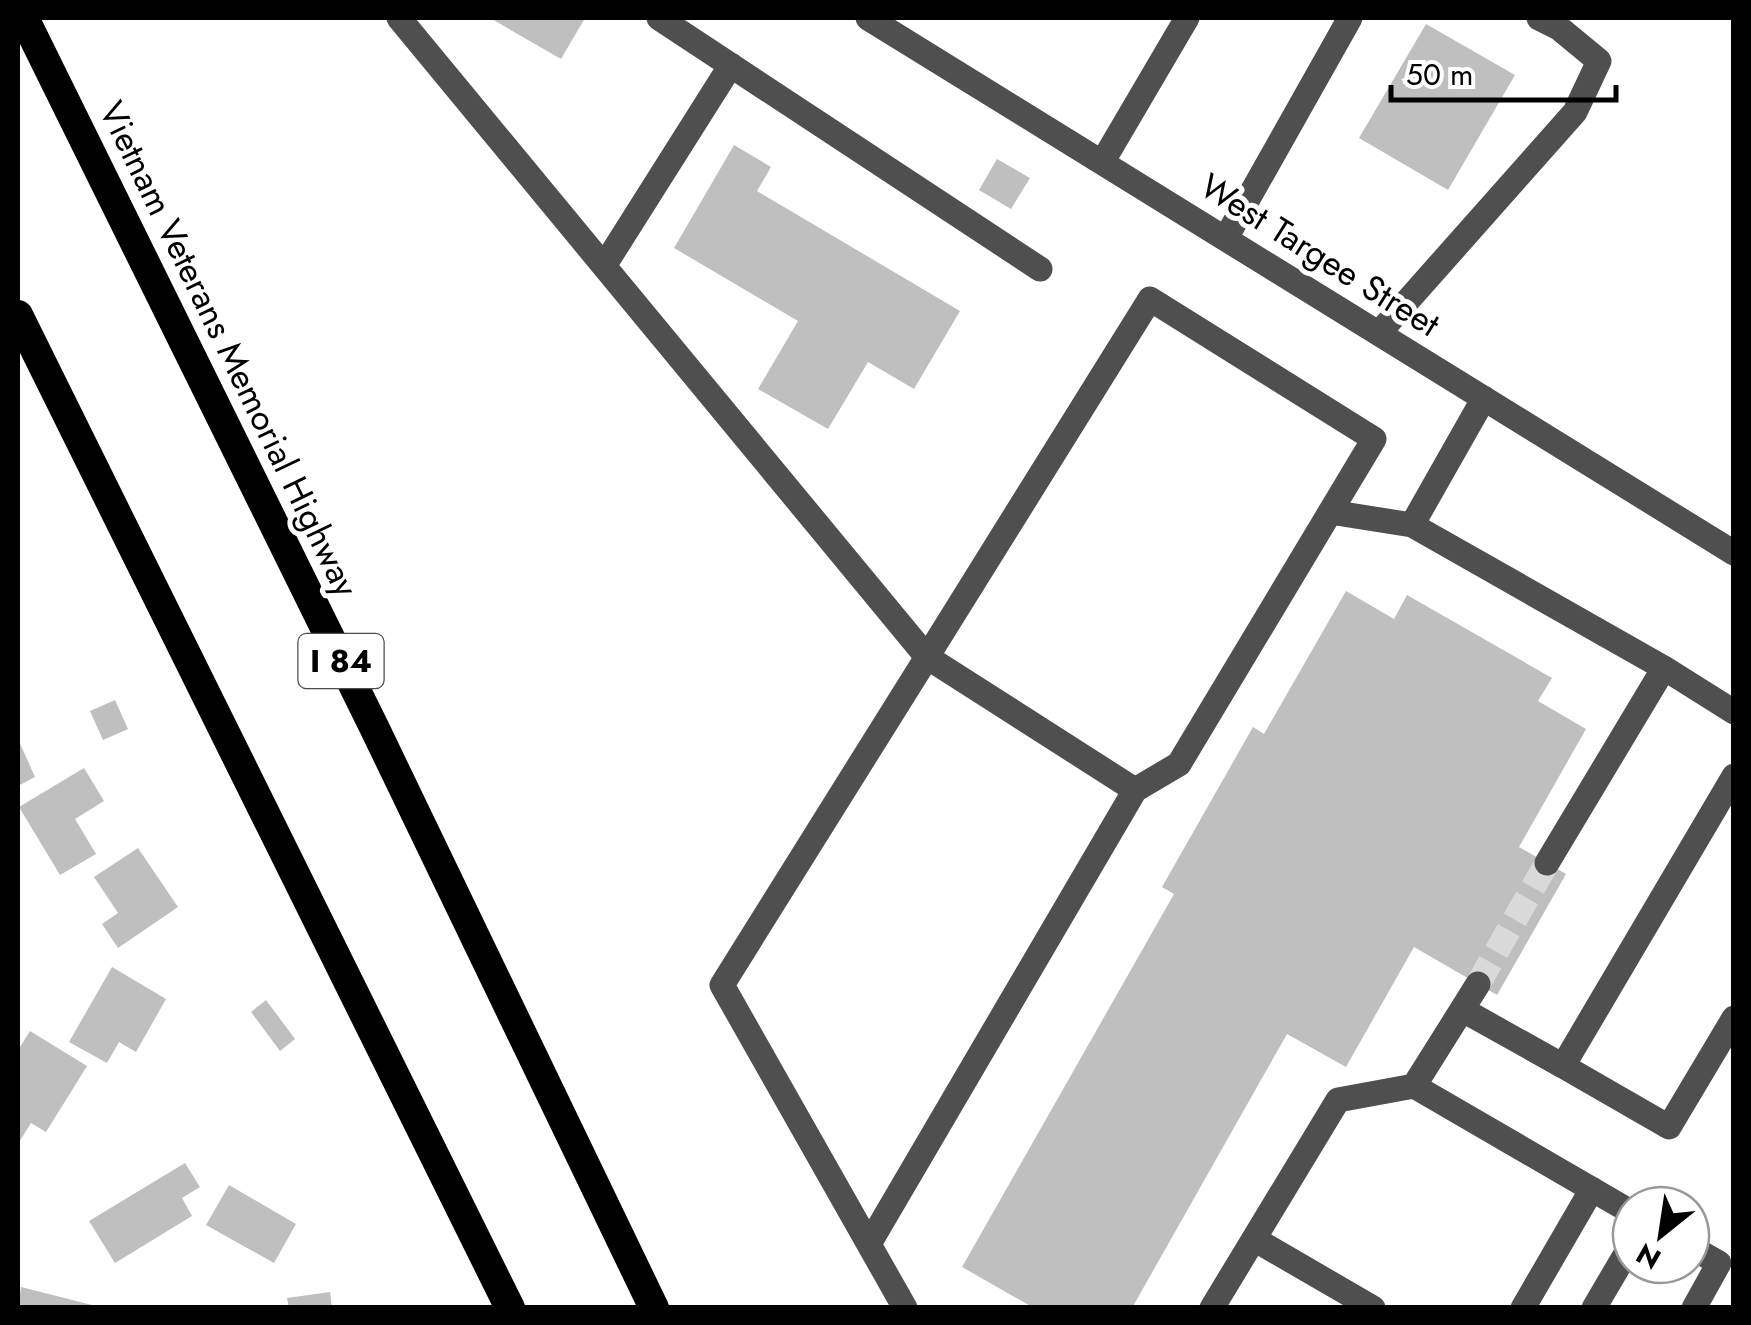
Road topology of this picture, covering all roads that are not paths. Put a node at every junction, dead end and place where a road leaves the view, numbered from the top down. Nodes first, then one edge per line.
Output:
1 (24, 18) edge
2 (398, 18) edge
3 (658, 18) edge
4 (868, 18) edge
5 (1187, 18) edge
6 (1350, 18) edge
7 (1538, 18) edge
8 (731, 65) junction
9 (1103, 161) junction
10 (1226, 238) junction
11 (604, 266) junction
12 (1040, 270) dead end
13 (18, 314) edge
14 (1379, 332) junction
15 (1484, 398) junction
16 (1330, 512) junction
17 (1412, 524) junction
18 (1734, 552) edge
19 (926, 657) junction
20 (1664, 668) junction
21 (1734, 712) edge
22 (1734, 776) edge
23 (1135, 790) junction
24 (1547, 863) tunnel mouth
25 (1478, 984) tunnel mouth
26 (1463, 1010) junction
27 (1734, 1018) edge
28 (1563, 1066) junction
29 (1414, 1086) junction
30 (1592, 1190) junction
31 (1611, 1201) edge
32 (1254, 1239) junction
33 (870, 1244) junction
34 (1711, 1258) edge
35 (1711, 1277) edge
36 (1611, 1279) edge
37 (1707, 1285) edge
38 (510, 1308) edge
39 (654, 1308) edge
40 (905, 1308) edge
41 (1212, 1308) edge
42 (1373, 1308) edge
43 (1523, 1308) edge
44 (1594, 1308) edge
45 (1694, 1308) edge

1 - 39 highway, Vietnam Veterans Memorial Highway / I 84
2 - 11 street
3 - 8 street
4 - 9 street, West Targee Street
5 - 9 street
6 - 10 street
7 - 14 street
8 - 11 street
8 - 12 street
9 - 10 street, West Targee Street
10 - 14 street, West Targee Street
11 - 19 street
13 - 38 highway
14 - 15 street, West Targee Street
15 - 17 street
15 - 18 street, West Targee Street
16 - 17 street
16 - 19 street
16 - 23 street
17 - 20 street
19 - 23 street
19 - 33 street
20 - 21 street
20 - 24 street
22 - 28 street
23 - 33 street
25 - 26 street
26 - 28 street
26 - 29 street
27 - 28 street
29 - 30 street
29 - 32 street
30 - 31 street
30 - 43 street
32 - 41 street
32 - 42 street
33 - 40 street
34 - 35 street
36 - 44 street
37 - 45 street

